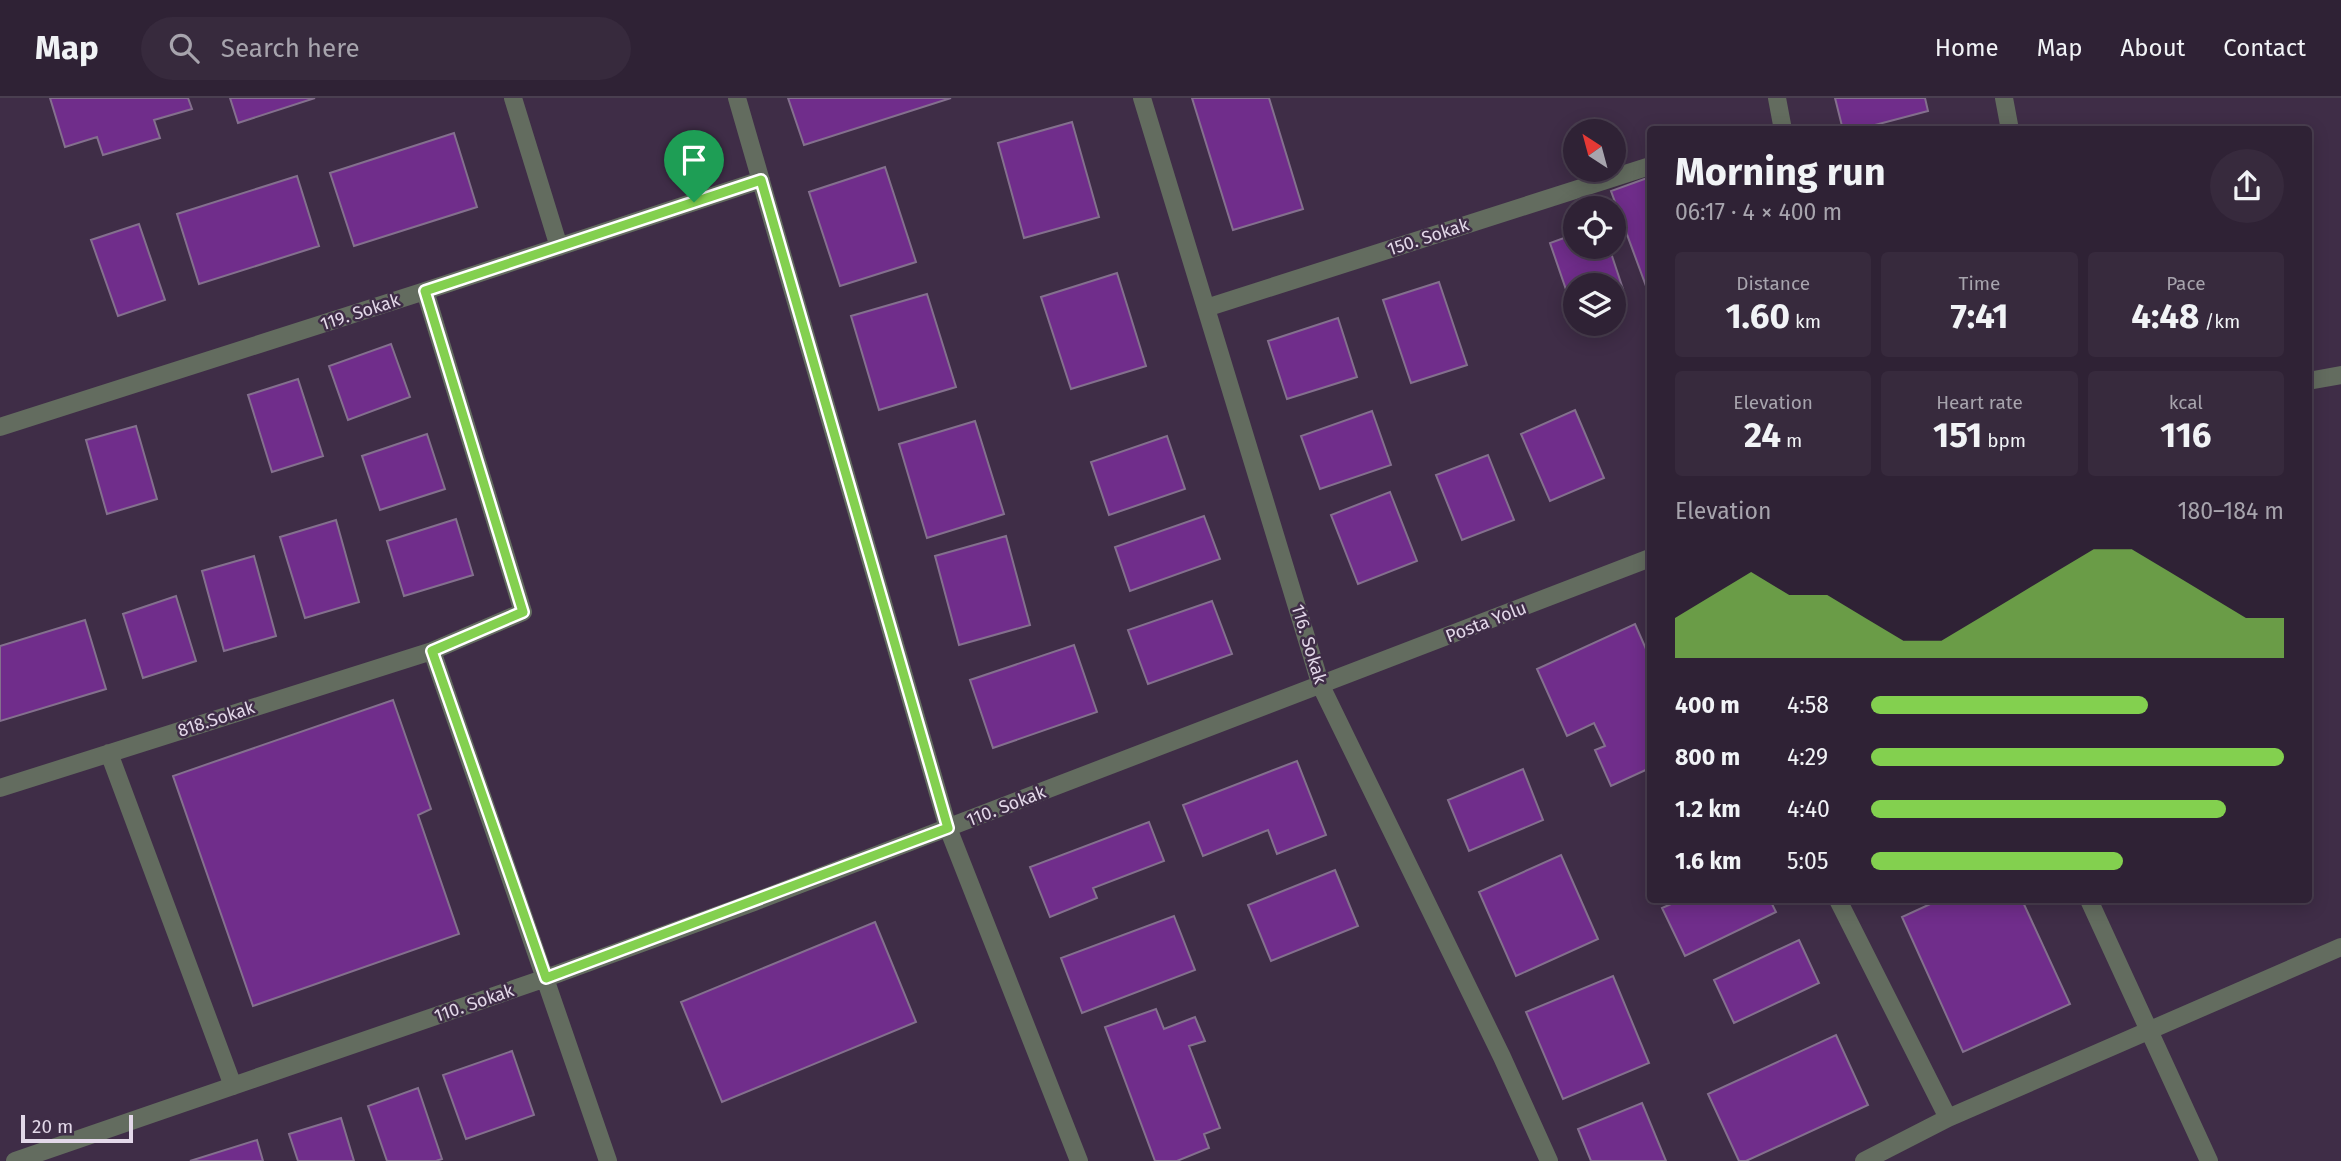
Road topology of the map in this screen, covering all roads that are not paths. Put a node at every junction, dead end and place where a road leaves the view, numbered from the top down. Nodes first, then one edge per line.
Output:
1 (513, 98) edge
2 (737, 98) edge
3 (1142, 98) edge
4 (1777, 98) edge
5 (2004, 98) edge
6 (1783, 126) edge
7 (2009, 126) edge
8 (1647, 167) edge
9 (761, 180) junction
10 (559, 247) junction
11 (425, 291) junction
12 (1206, 308) junction
13 (2341, 375) edge
14 (2312, 380) edge
15 (0, 427) edge
16 (1647, 559) edge
17 (432, 651) junction
18 (1321, 686) junction
19 (109, 753) junction
20 (0, 788) edge
21 (948, 828) junction
22 (1840, 903) edge
23 (2090, 903) edge
24 (2341, 947) edge
25 (546, 978) junction
26 (2149, 1031) junction
27 (233, 1086) junction
28 (1948, 1118) junction
29 (15, 1161) edge
30 (608, 1161) edge
31 (1079, 1161) edge
32 (1549, 1161) edge
33 (1864, 1161) edge
34 (2209, 1161) edge

1 - 10 street
2 - 9 street
3 - 12 street, 116. Sokak
4 - 6 street
5 - 7 street
8 - 12 street, 150. Sokak
9 - 10 street, 119. Sokak
9 - 21 street
10 - 11 street, 119. Sokak
11 - 15 street, 119. Sokak
11 - 17 street
12 - 18 street, 116. Sokak
13 - 14 street
16 - 18 street, Posta Yolu
17 - 19 street, 818.Sokak
17 - 25 street
18 - 21 street, 110. Sokak
18 - 32 street, 116. Sokak
19 - 20 street, 818.Sokak
19 - 27 street
21 - 25 street, 110. Sokak
21 - 31 street
22 - 28 street
23 - 26 street
24 - 26 street
25 - 27 street, 110. Sokak
25 - 30 street
26 - 28 street
26 - 34 street
27 - 29 street, 110. Sokak
28 - 33 street

